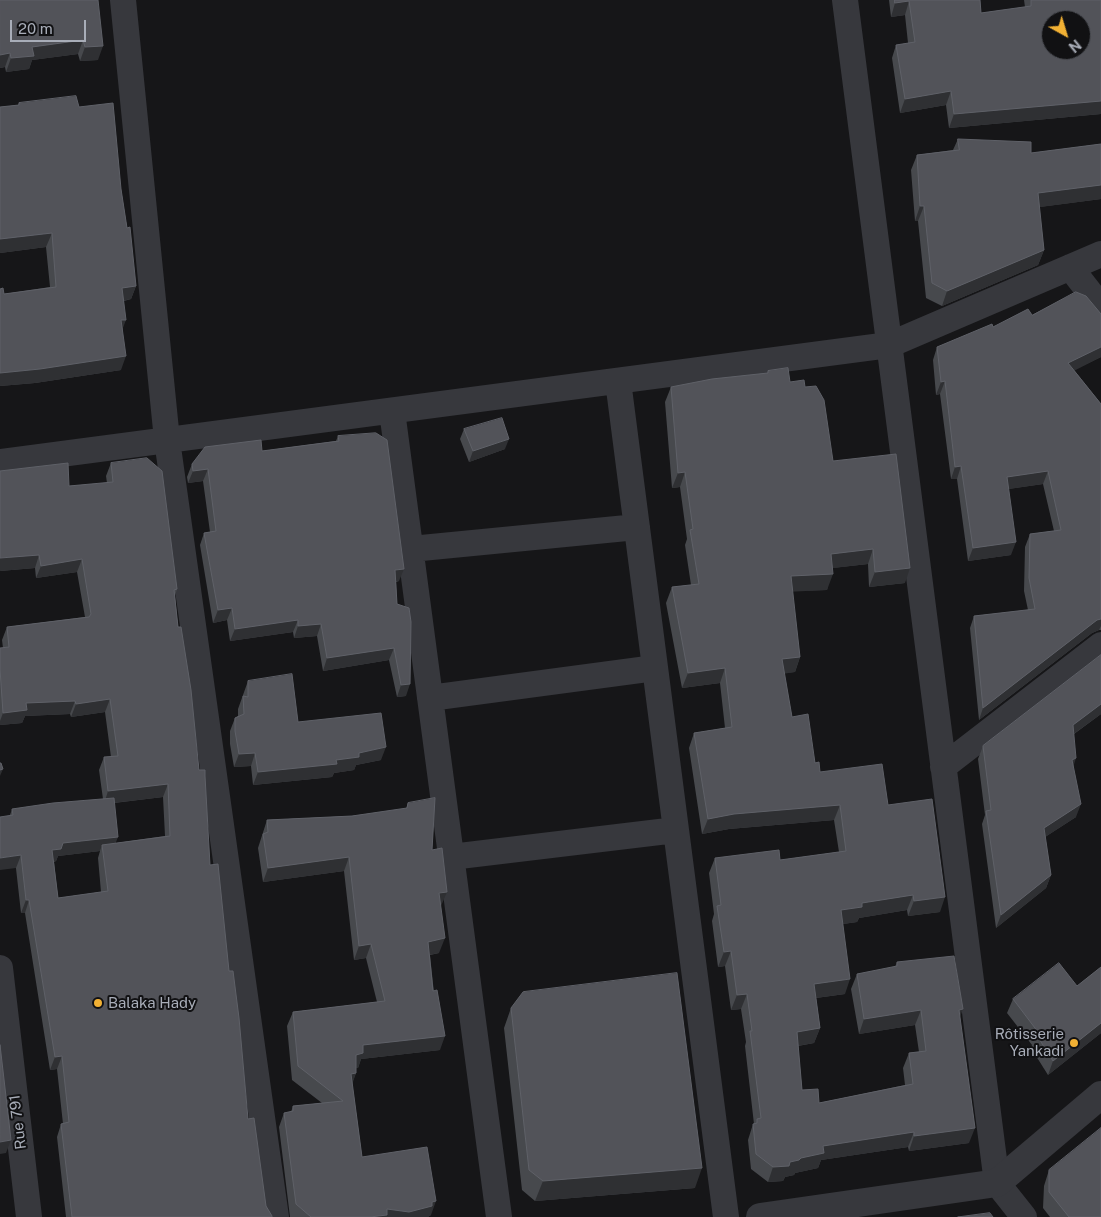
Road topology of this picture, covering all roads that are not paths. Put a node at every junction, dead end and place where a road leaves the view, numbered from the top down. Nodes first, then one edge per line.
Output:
1 (123, 0) edge
2 (845, 0) edge
3 (1101, 254) edge
4 (1070, 268) junction
5 (1101, 307) edge
6 (889, 345) junction
7 (618, 381) junction
8 (392, 411) junction
9 (167, 440) junction
10 (0, 462) edge
11 (636, 527) junction
12 (411, 549) junction
13 (1101, 644) edge
14 (655, 668) junction
15 (430, 698) junction
16 (943, 767) junction
17 (676, 830) junction
18 (452, 857) junction
19 (0, 968) edge
20 (1101, 1095) edge
21 (997, 1183) junction
22 (29, 1217) edge
23 (276, 1217) edge
24 (499, 1217) edge
25 (726, 1217) edge
26 (760, 1217) edge
27 (1024, 1217) edge

1 - 9 street
2 - 6 street
3 - 4 street
4 - 5 street
4 - 6 street
6 - 7 street
6 - 16 street
7 - 8 street
7 - 11 street
8 - 9 street
8 - 12 street
9 - 10 street
9 - 23 street
11 - 12 street
11 - 14 street
12 - 15 street
13 - 16 street
14 - 15 street
14 - 17 street
15 - 18 street
16 - 21 street
17 - 18 street
17 - 25 street
18 - 24 street
19 - 22 street, Rue 791
20 - 21 street
21 - 26 street
21 - 27 street

